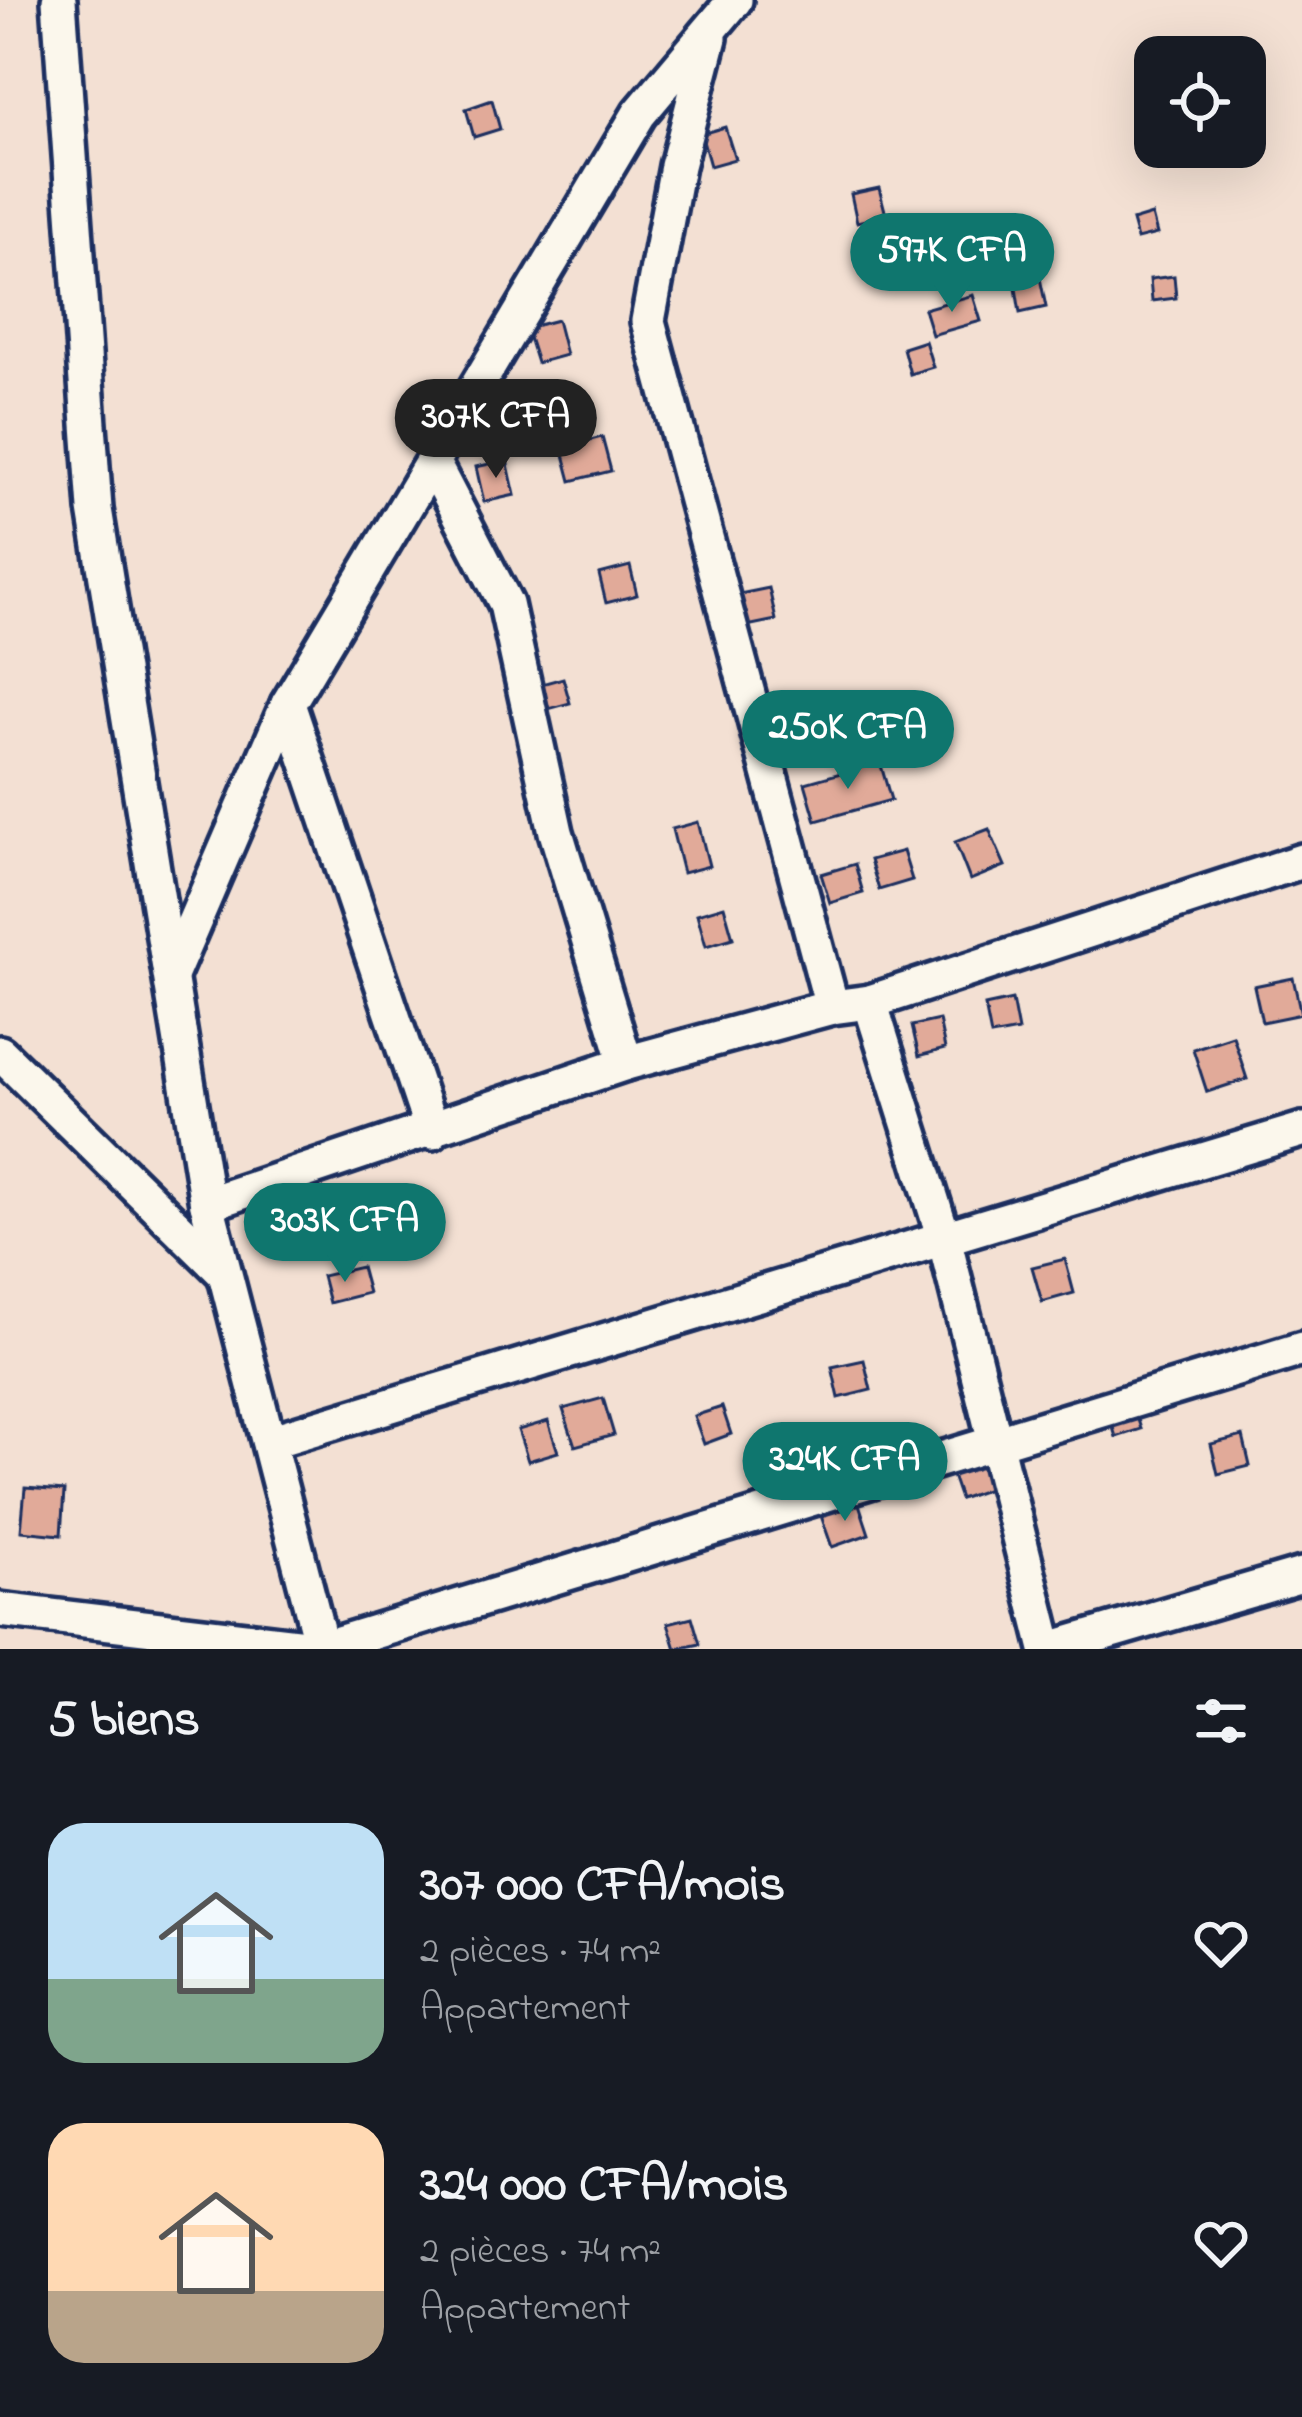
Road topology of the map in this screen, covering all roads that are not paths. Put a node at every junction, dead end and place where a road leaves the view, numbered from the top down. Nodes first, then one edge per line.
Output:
1 (59, 0) edge
2 (724, 13) edge
3 (434, 465) junction
4 (289, 704) junction
5 (1302, 861) edge
6 (171, 976) junction
7 (870, 1002) junction
8 (832, 1006) junction
9 (0, 1053) edge
10 (626, 1063) junction
11 (1302, 1130) edge
12 (433, 1132) junction
13 (207, 1204) junction
14 (944, 1238) junction
15 (225, 1274) junction
16 (1302, 1348) edge
17 (269, 1442) junction
18 (998, 1443) junction
19 (1302, 1575) edge
20 (0, 1610) edge
21 (322, 1648) edge
22 (1049, 1649) edge

1 - 6 street
2 - 3 street
2 - 8 street
3 - 4 street
3 - 10 street
4 - 6 street
4 - 12 street
5 - 7 street
6 - 13 street
7 - 8 street
7 - 14 street
8 - 10 street
9 - 15 street
10 - 12 street
11 - 14 street
12 - 13 street
13 - 15 street
14 - 17 street
14 - 18 street
15 - 17 street
16 - 18 street
17 - 21 street
18 - 21 street
18 - 22 street
19 - 22 street
20 - 21 street

